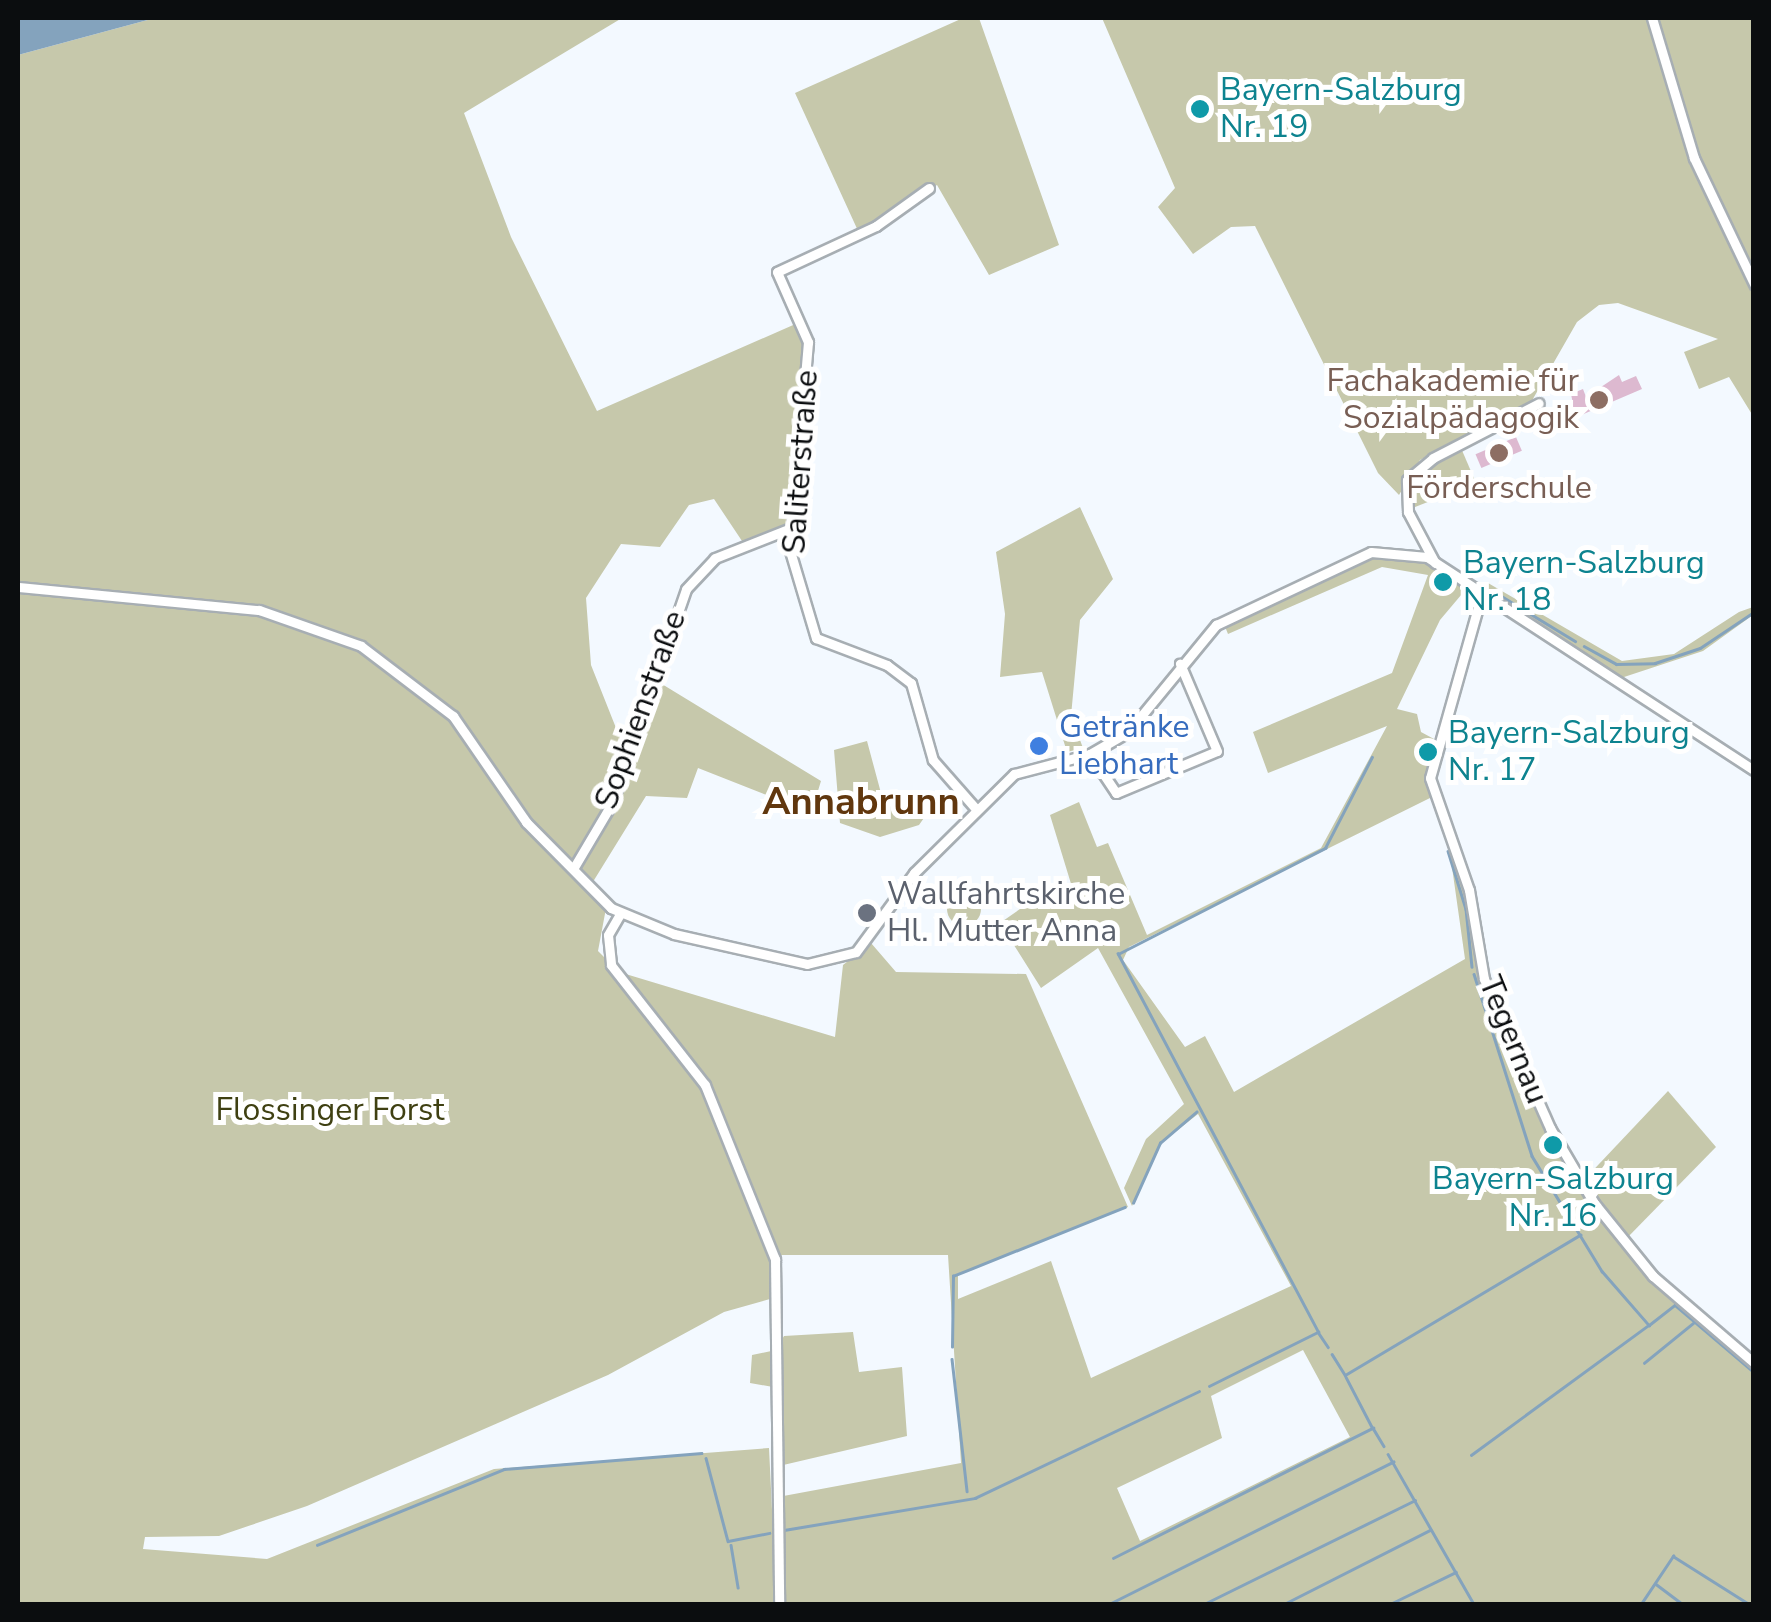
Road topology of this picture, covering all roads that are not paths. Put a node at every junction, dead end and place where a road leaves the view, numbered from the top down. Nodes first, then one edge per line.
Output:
1 (1652, 18) edge
2 (929, 188) dead end
3 (1754, 284) edge
4 (1540, 403) dead end
5 (791, 528) junction
6 (774, 540) junction
7 (790, 551) junction
8 (1435, 562) junction
9 (18, 587) edge
10 (1482, 594) junction
11 (1180, 664) junction
12 (1090, 754) junction
13 (1754, 770) edge
14 (976, 809) junction
15 (572, 869) junction
16 (620, 914) junction
17 (1754, 1363) edge
18 (779, 1604) edge

1 - 3 street
2 - 5 street, Saliterstraße
4 - 8 street
5 - 6 street, Sophienstraße
5 - 7 street, Saliterstraße
6 - 7 street
6 - 15 street, Sophienstraße
7 - 14 street, Saliterstraße
8 - 10 street
8 - 11 street
9 - 15 street
10 - 13 street
10 - 17 street, Tegernau
11 - 12 street
11 - 12 street
12 - 14 street
14 - 16 street
15 - 16 street
16 - 18 street

